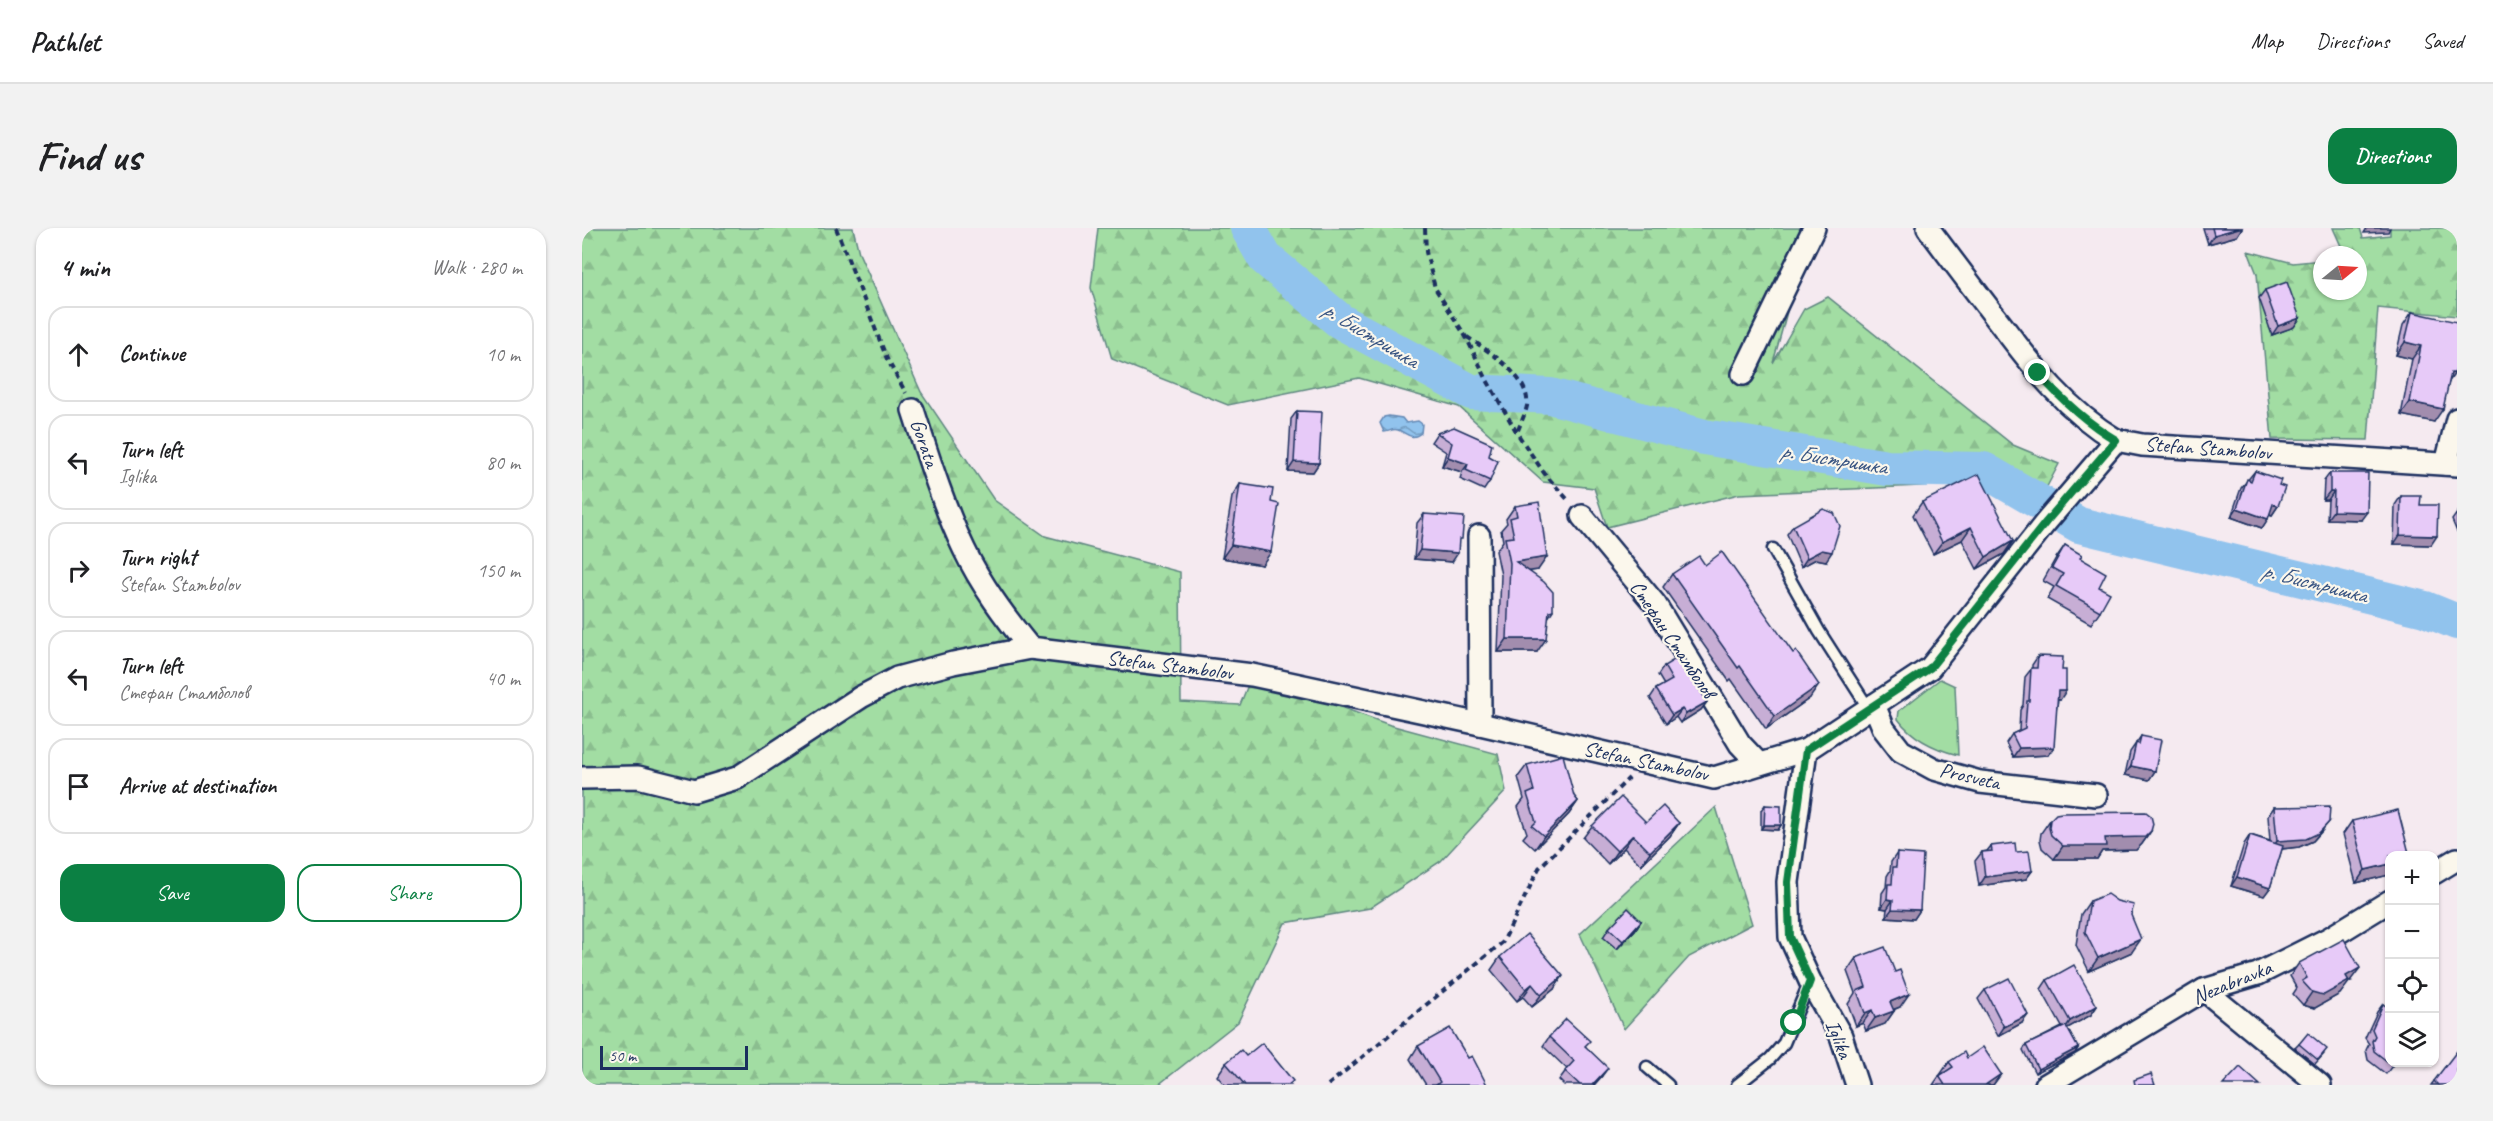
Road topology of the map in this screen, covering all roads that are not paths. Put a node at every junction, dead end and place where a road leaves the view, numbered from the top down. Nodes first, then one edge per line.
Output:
1 (1814, 228) edge
2 (1928, 228) edge
3 (1743, 374) dead end
4 (914, 410) road end
5 (2457, 419) edge
6 (2116, 440) junction
7 (2452, 464) edge
8 (1582, 516) road end
9 (1479, 536) dead end
10 (1773, 549) dead end
11 (1030, 648) junction
12 (1871, 707) junction
13 (1480, 724) junction
14 (1806, 750) junction
15 (1759, 764) junction
16 (582, 778) edge
17 (2096, 795) dead end
18 (2457, 859) edge
19 (2439, 870) edge
20 (2385, 904) edge
21 (1810, 981) junction
22 (2204, 990) junction
23 (1647, 1067) dead end
24 (1668, 1085) edge
25 (1737, 1085) edge
26 (1857, 1085) edge
27 (2046, 1085) edge
28 (2320, 1085) edge

1 - 3 street
2 - 6 street
4 - 11 street, Gorata
5 - 7 street
6 - 7 street, Stefan Stambolov
6 - 12 street, Stefan Stambolov
8 - 15 street, Стефан Стамболов
9 - 13 street
10 - 12 lane
11 - 13 street, Stefan Stambolov
11 - 16 street, Stefan Stambolov
12 - 14 street, Stefan Stambolov
12 - 17 street, Prosveta
13 - 15 street, Stefan Stambolov
14 - 15 street, Stefan Stambolov
14 - 21 street, Iglika
18 - 19 street
20 - 22 street, Nezabravka
21 - 25 lane
21 - 26 street, Iglika
22 - 27 street, Nezabravka
22 - 28 street
23 - 24 lane

